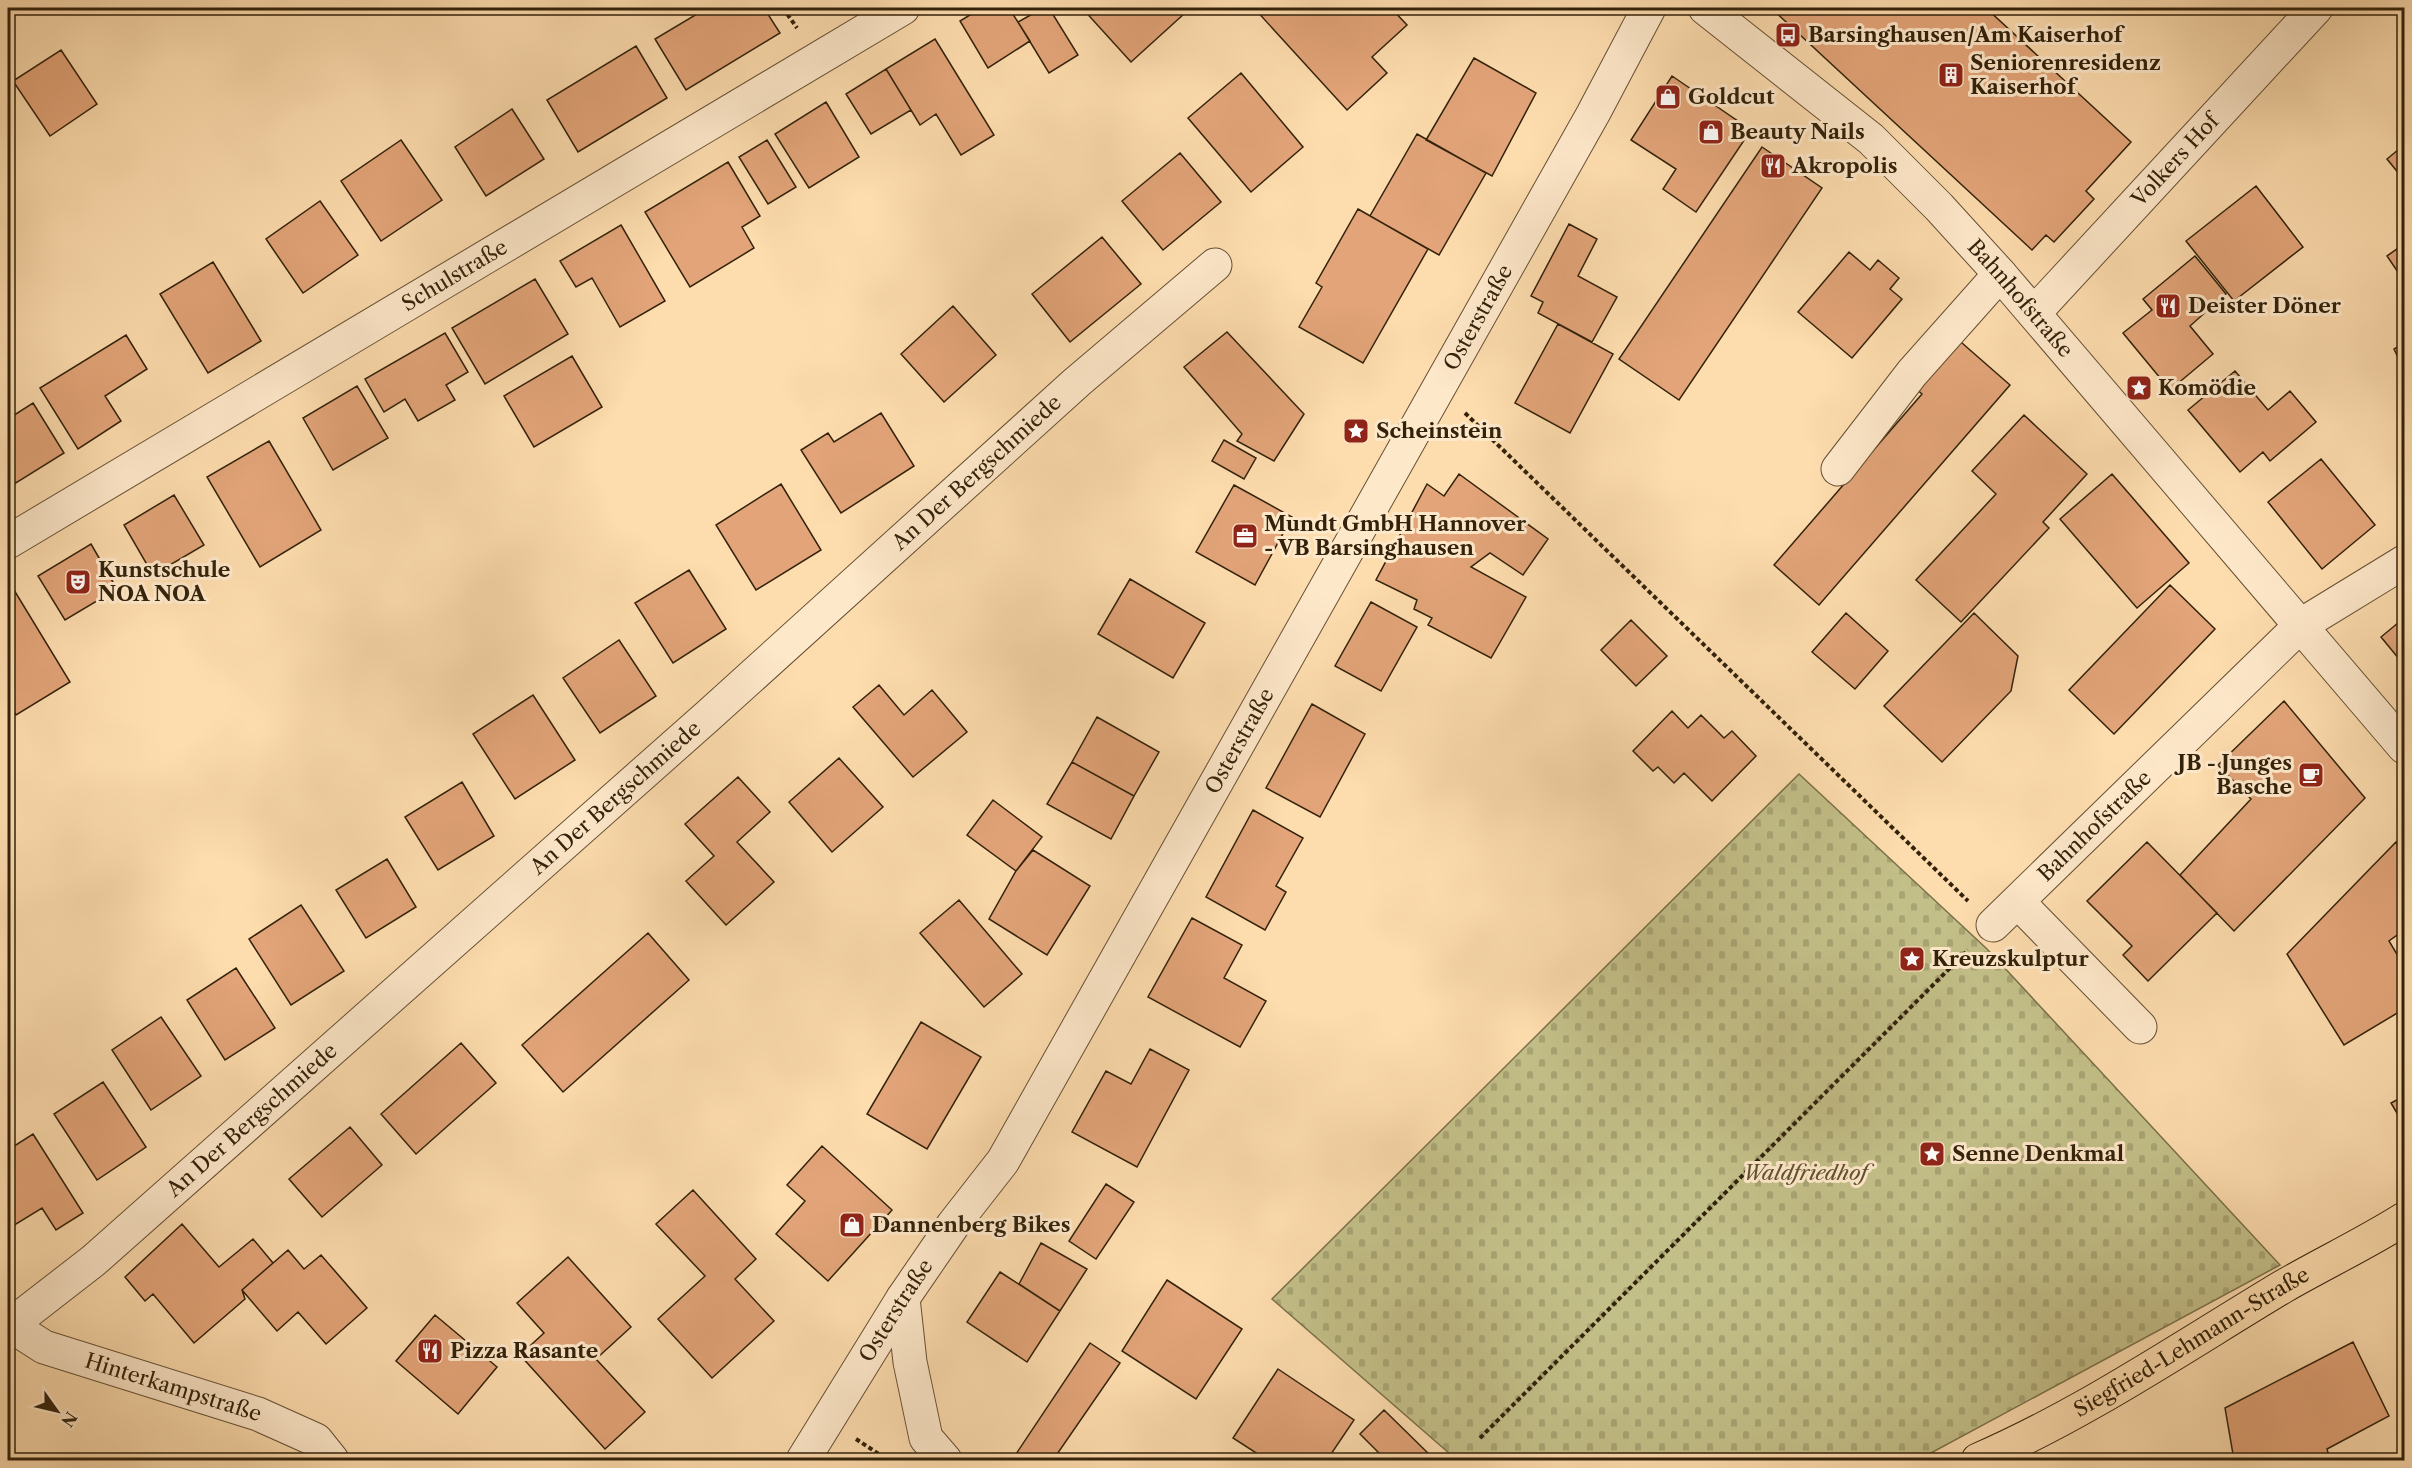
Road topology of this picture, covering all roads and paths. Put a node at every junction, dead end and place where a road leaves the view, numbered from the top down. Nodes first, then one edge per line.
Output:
1 (903, 8) edge
2 (1649, 8) edge
3 (1706, 8) edge
4 (2316, 8) edge
5 (1215, 265) dead end
6 (2000, 274) junction
7 (2034, 313) junction
8 (1438, 388) junction
9 (1838, 469) dead end
10 (8, 542) edge
11 (2404, 562) edge
12 (2301, 625) junction
13 (2404, 747) edge
14 (2018, 902) junction
15 (1993, 925) junction
16 (2140, 1027) dead end
17 (2404, 1219) edge
18 (903, 1298) junction
19 (8, 1326) edge
20 (1480, 1438) dead end
21 (332, 1461) edge
22 (802, 1461) edge
23 (945, 1461) edge
24 (1978, 1461) edge

1 - 10 street, Schulstraße
2 - 8 street, Osterstraße
3 - 6 street, Bahnhofstraße
4 - 7 street, Volkers Hof
5 - 19 street, An Der Bergschmiede
6 - 7 street, Bahnhofstraße
6 - 9 street
7 - 12 street, Bahnhofstraße
8 - 15 path
8 - 18 street, Osterstraße
11 - 12 street
12 - 13 street, Bahnhofstraße
12 - 14 street, Bahnhofstraße
14 - 15 street, Bahnhofstraße
14 - 16 street
15 - 20 path
17 - 24 main road, Siegfried-Lehmann-Straße
18 - 22 street, Osterstraße
18 - 23 street
19 - 21 street, Hinterkampstraße

